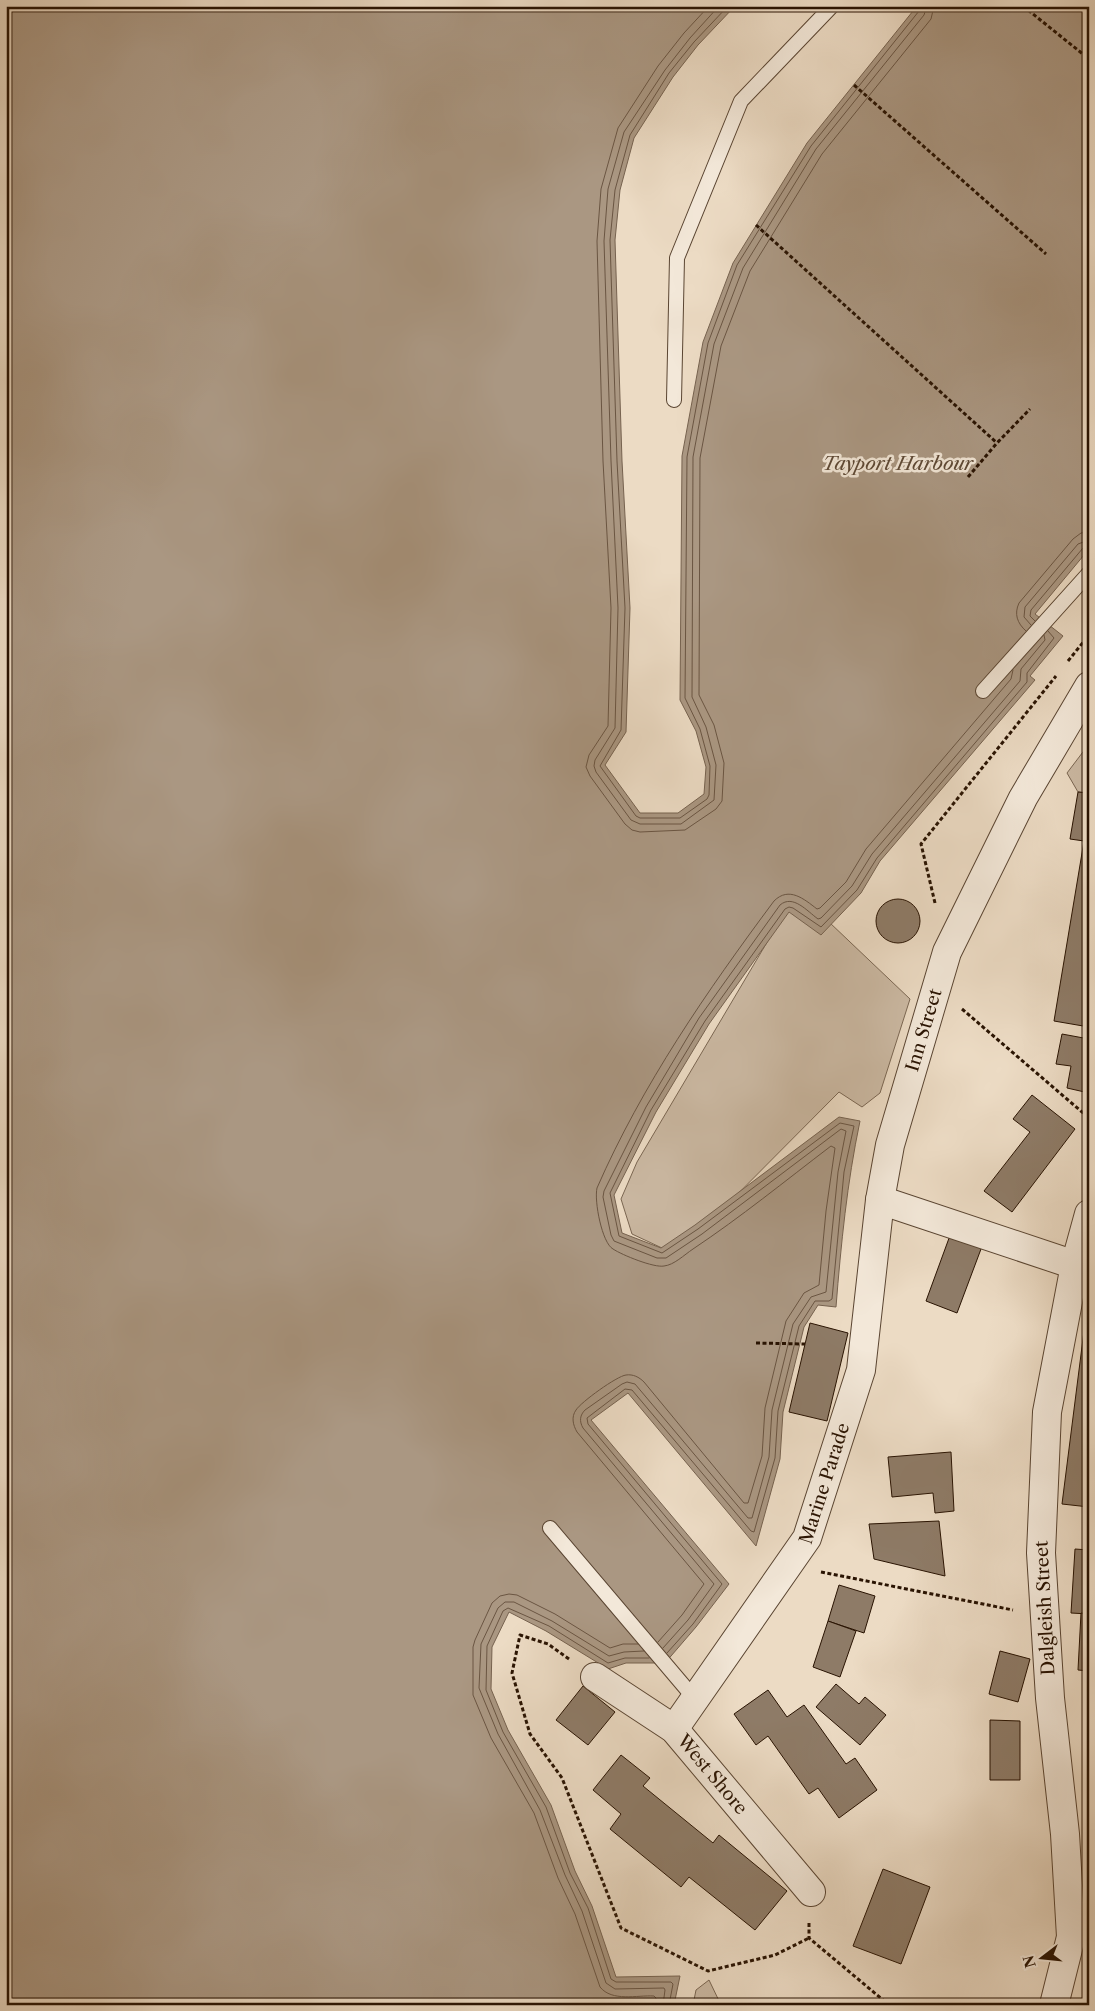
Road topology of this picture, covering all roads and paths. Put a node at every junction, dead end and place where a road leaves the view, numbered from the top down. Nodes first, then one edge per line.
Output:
1 (832, 6) edge
2 (1023, 6) edge
3 (1089, 59) edge
4 (854, 84) dead end
5 (756, 225) dead end
6 (1046, 254) dead end
7 (674, 400) dead end
8 (1030, 409) dead end
9 (997, 443) junction
10 (968, 477) dead end
11 (1089, 574) edge
12 (1089, 635) edge
13 (1064, 666) dead end
14 (1058, 674) dead end
15 (1089, 686) edge
16 (983, 691) dead end
17 (947, 952) junction
18 (937, 987) junction
19 (1089, 1118) edge
20 (880, 1200) junction
21 (1089, 1214) edge
22 (1075, 1266) junction
23 (756, 1343) dead end
24 (805, 1344) dead end
25 (550, 1528) dead end
26 (788, 1565) junction
27 (1045, 1616) junction
28 (595, 1677) joint
29 (694, 1699) junction
30 (674, 1729) junction
31 (811, 1892) joint
32 (809, 1938) junction
33 (889, 2005) edge
34 (1054, 2005) edge

1 - 7 lane
2 - 3 path
4 - 6 path
5 - 9 path
8 - 9 path
9 - 10 path
11 - 16 lane
12 - 13 path
14 - 17 path
15 - 17 street, Inn Street
17 - 18 street, Inn Street
18 - 19 path
18 - 20 street, Inn Street
20 - 22 street
20 - 26 street, Marine Parade
21 - 22 street, Dalgleish Street
22 - 27 street, Dalgleish Street
23 - 24 path
25 - 29 lane
26 - 27 path
26 - 29 street, Marine Parade
27 - 34 street, Dalgleish Street
28 - 30 street, West Shore
28 - 32 path
29 - 30 street, Marine Parade
30 - 31 street, West Shore
31 - 32 path
32 - 33 path

